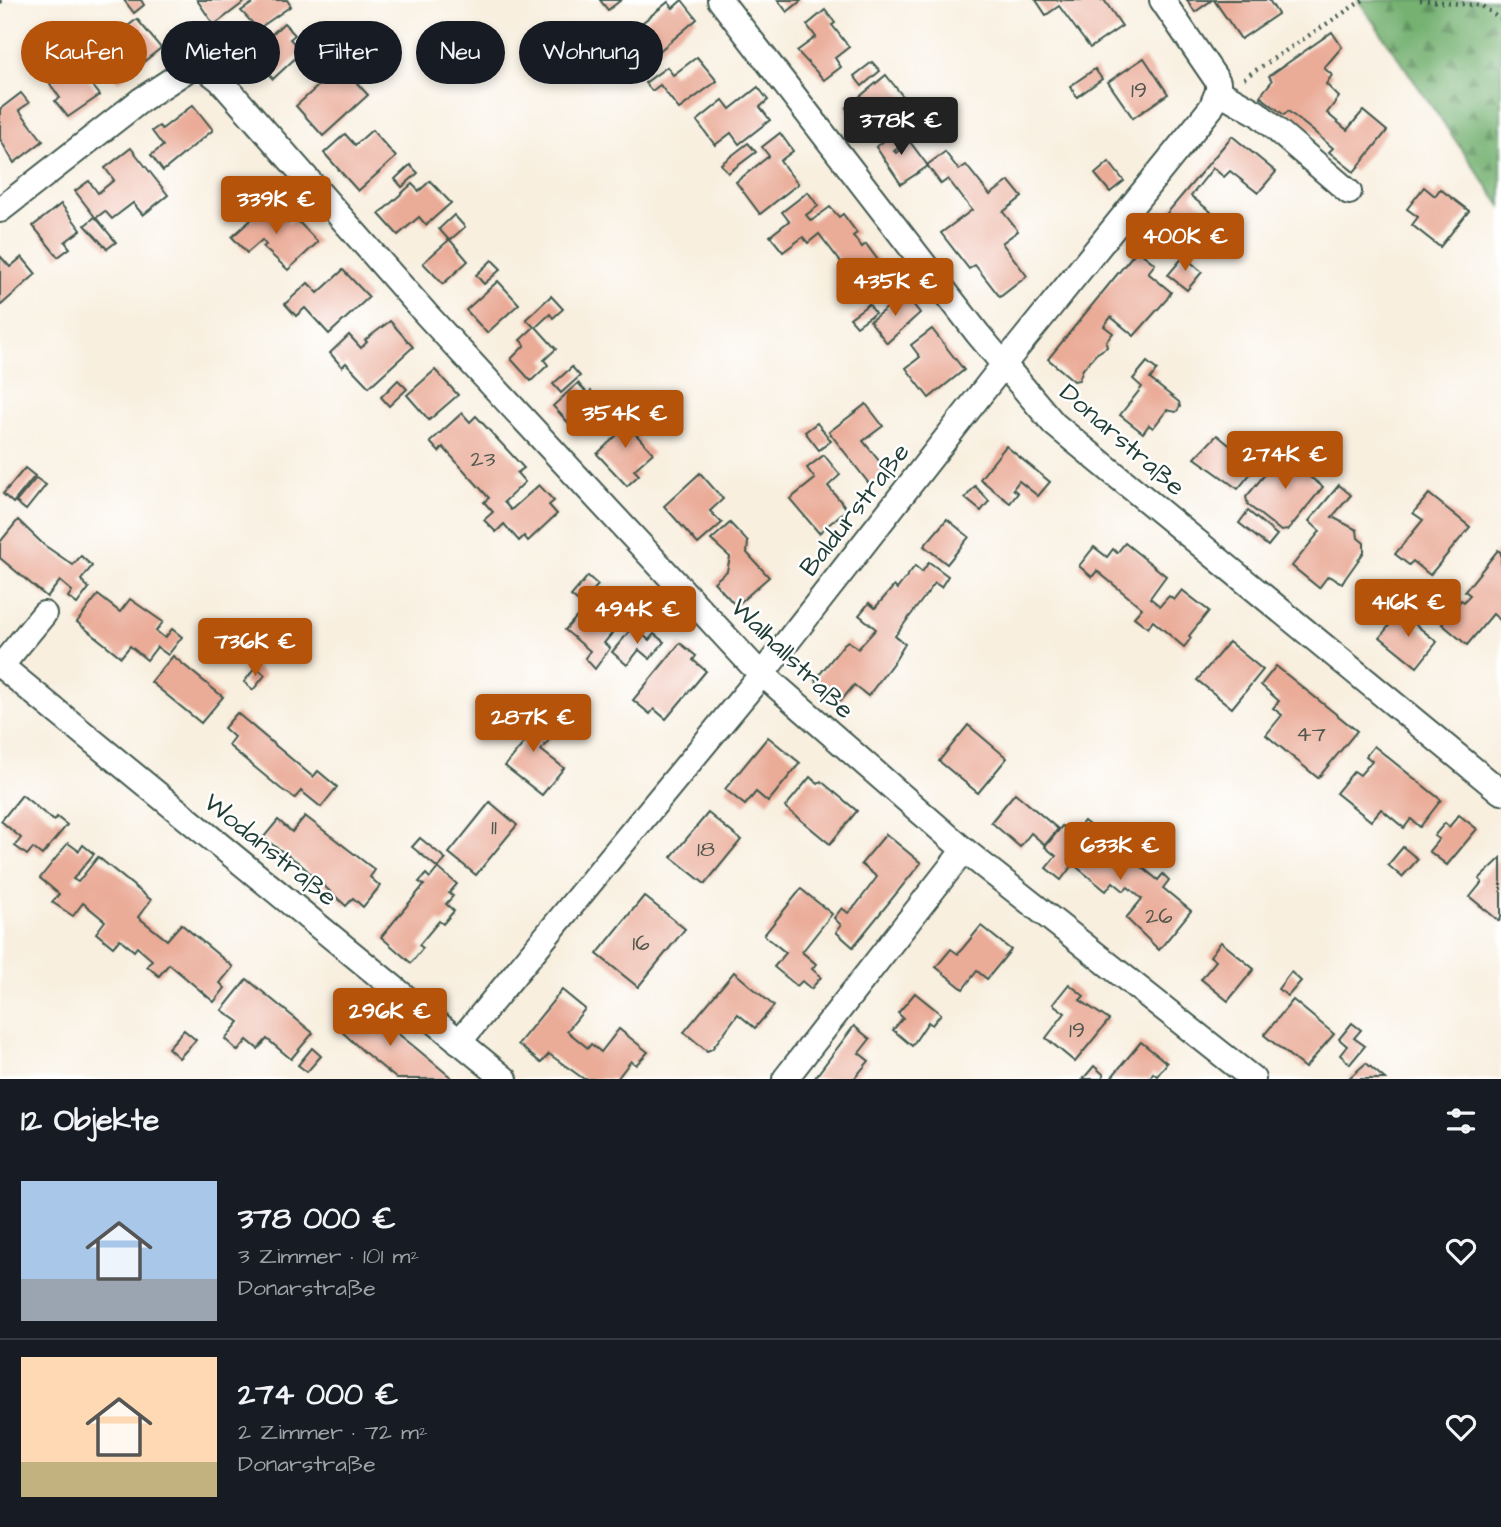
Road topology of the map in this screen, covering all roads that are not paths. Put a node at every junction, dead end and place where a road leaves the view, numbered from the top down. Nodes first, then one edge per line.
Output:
1 (720, 0) edge
2 (1162, 0) edge
3 (1218, 91) junction
4 (1349, 192) dead end
5 (0, 210) edge
6 (1004, 366) junction
7 (44, 614) dead end
8 (1, 665) edge
9 (762, 674) junction
10 (1501, 792) edge
11 (964, 850) junction
12 (459, 1042) junction
13 (505, 1079) edge
14 (785, 1079) edge
15 (1253, 1079) edge

1 - 6 street, Donarstraße
2 - 3 street
3 - 4 street
3 - 6 street, Baldurstraße
5 - 9 street, Walhallstraße
6 - 9 street, Baldurstraße
6 - 10 street, Donarstraße
7 - 8 street
8 - 12 street, Wodanstraße
9 - 11 street, Walhallstraße
9 - 12 street, Baldurstraße
11 - 14 street
11 - 15 street, Walhallstraße
12 - 13 street, Wodanstraße

